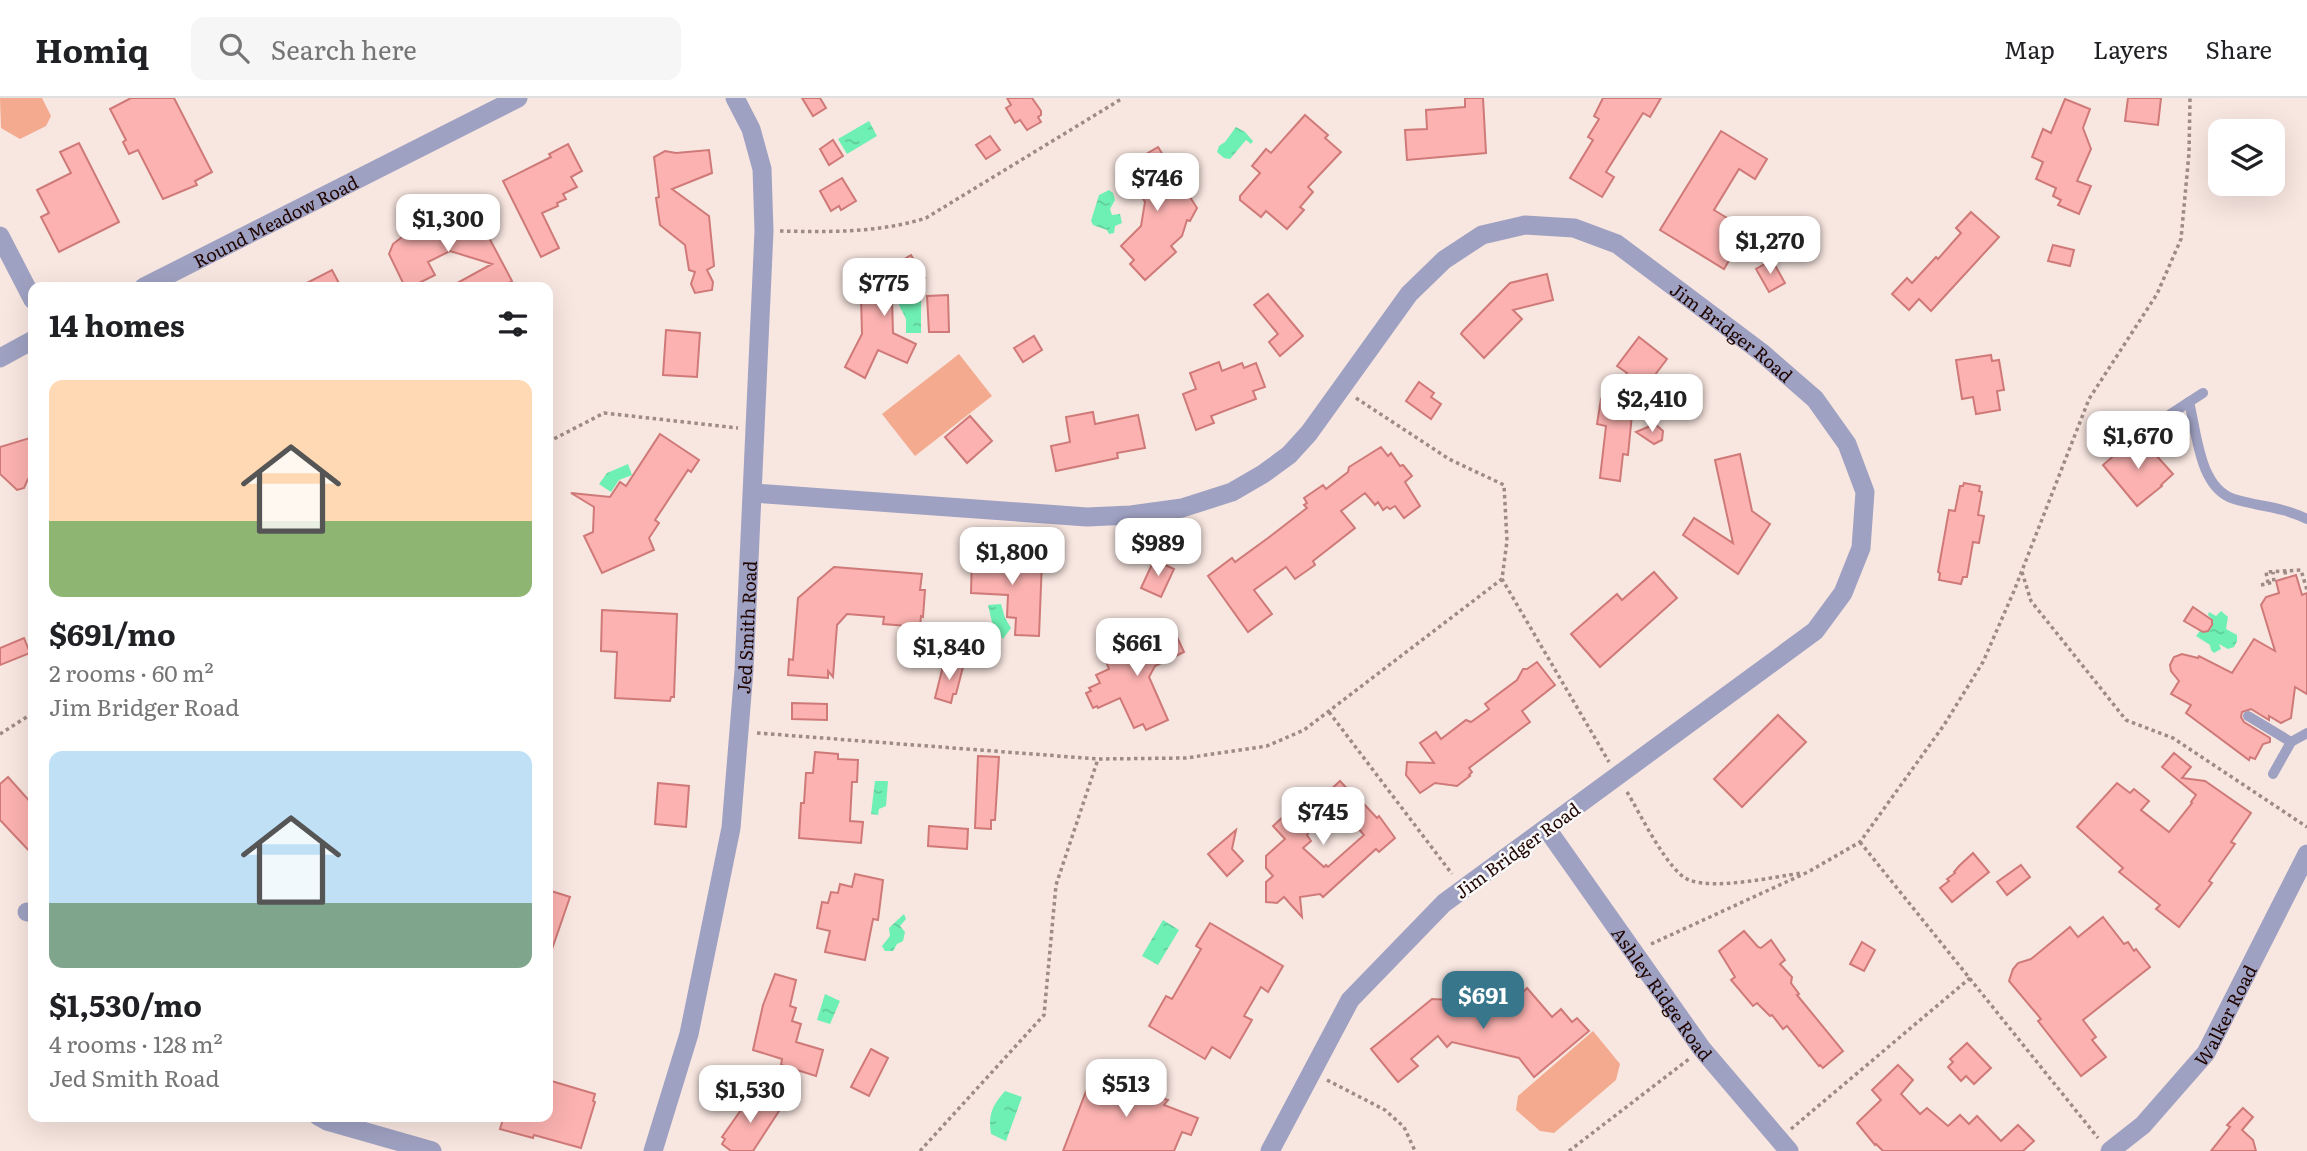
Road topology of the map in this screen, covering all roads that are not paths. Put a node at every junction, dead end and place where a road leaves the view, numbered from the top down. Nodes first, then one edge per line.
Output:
1 (519, 98) edge
2 (735, 98) edge
3 (0, 236) edge
4 (154, 282) edge
5 (28, 290) edge
6 (28, 344) edge
7 (0, 358) edge
8 (2203, 393) dead end
9 (2189, 402) junction
10 (2160, 421) dead end
11 (753, 493) junction
12 (2307, 519) edge
13 (2248, 716) dead end
14 (2307, 733) edge
15 (2291, 742) junction
16 (2273, 774) dead end
17 (1547, 829) junction
18 (2307, 855) edge
19 (330, 1122) edge
20 (1784, 1145) edge
21 (2105, 1146) edge
22 (432, 1151) edge
23 (653, 1151) edge
24 (1270, 1151) edge

1 - 4 street, Round Meadow Road
2 - 11 street, Jed Smith Road
3 - 5 street
6 - 7 street
8 - 9 lane
9 - 10 lane
9 - 12 lane
11 - 17 street, Jim Bridger Road
11 - 23 street, Jed Smith Road
13 - 15 lane
14 - 15 lane
15 - 16 lane
17 - 20 street, Ashley Ridge Road
17 - 24 street, Jim Bridger Road
18 - 21 street, Walker Road
19 - 22 street

